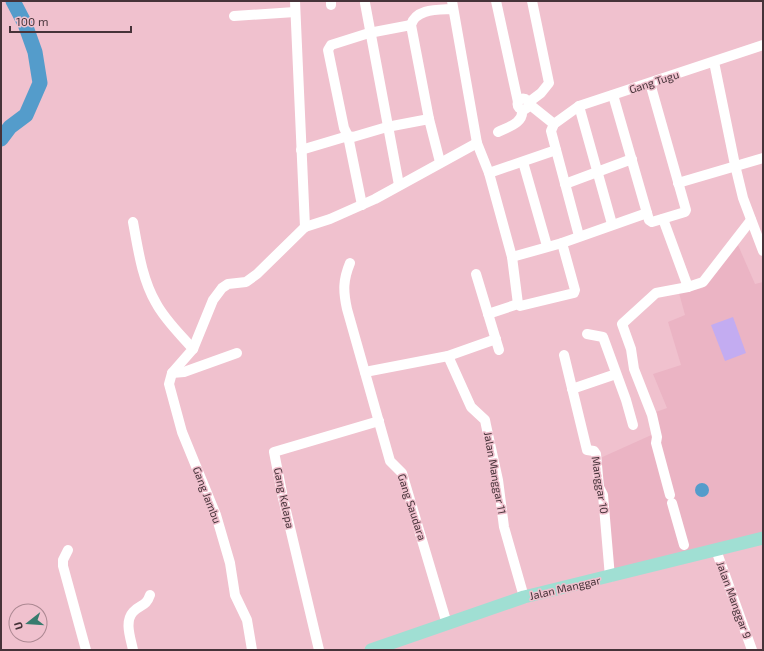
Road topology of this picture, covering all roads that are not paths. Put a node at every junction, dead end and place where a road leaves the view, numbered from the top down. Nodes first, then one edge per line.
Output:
1 (295, 1) edge
2 (496, 1) edge
3 (532, 1) edge
4 (365, 3) dead end
5 (453, 5) edge
6 (295, 12) junction
7 (234, 16) dead end
8 (411, 25) junction
9 (369, 33) junction
10 (763, 46) edge
11 (714, 62) junction
12 (650, 84) junction
13 (613, 95) junction
14 (525, 105) junction
15 (579, 106) junction
16 (429, 119) junction
17 (388, 126) junction
18 (553, 126) junction
19 (498, 132) dead end
20 (348, 136) junction
21 (301, 150) junction
22 (480, 150) junction
23 (556, 150) junction
24 (763, 158) edge
25 (632, 160) junction
26 (440, 162) junction
27 (523, 162) junction
28 (735, 165) junction
29 (598, 171) junction
30 (489, 173) junction
31 (678, 183) junction
32 (565, 184) junction
33 (400, 185) junction
34 (362, 205) junction
35 (647, 213) junction
36 (663, 219) junction
37 (751, 220) junction
38 (133, 222) dead end
39 (612, 224) junction
40 (305, 227) junction
41 (580, 236) junction
42 (562, 243) junction
43 (547, 246) junction
44 (763, 251) edge
45 (512, 257) junction
46 (350, 263) dead end
47 (476, 274) dead end
48 (688, 287) junction
49 (518, 304) junction
50 (488, 314) junction
51 (587, 334) dead end
52 (496, 339) junction
53 (191, 347) junction
54 (499, 350) dead end
55 (237, 353) dead end
56 (564, 355) dead end
57 (448, 356) junction
58 (365, 372) junction
59 (172, 373) junction
60 (616, 374) junction
61 (572, 389) junction
62 (379, 421) junction
63 (633, 425) dead end
64 (763, 538) edge
65 (684, 544) dead end
66 (68, 550) dead end
67 (716, 550) junction
68 (610, 577) junction
69 (150, 595) dead end
70 (524, 597) junction
71 (447, 624) junction
72 (376, 649) edge
73 (86, 650) edge
74 (133, 650) edge
75 (252, 650) edge
76 (319, 650) edge
77 (752, 650) edge

1 - 6 street
2 - 14 street
3 - 14 street
4 - 9 street
5 - 8 street
5 - 22 street
6 - 7 street
6 - 21 street
8 - 9 street
8 - 16 street
9 - 17 street
9 - 20 street
10 - 11 street, Gang Tugu
11 - 12 street, Gang Tugu
11 - 28 street
12 - 13 street, Gang Tugu
12 - 31 street
13 - 15 street, Gang Tugu
13 - 25 street
14 - 18 street
14 - 19 street
15 - 18 street, Gang Tugu
15 - 29 street
16 - 17 street
16 - 26 street
17 - 20 street
17 - 33 street
18 - 23 street
20 - 21 street
20 - 34 street
21 - 40 street
22 - 26 street
22 - 30 street
23 - 27 street
23 - 32 street
24 - 28 street
25 - 29 street
25 - 35 street
26 - 33 street
27 - 30 street
27 - 43 street
28 - 31 street
28 - 37 street
29 - 32 street
29 - 39 street
30 - 45 street
31 - 36 street
32 - 41 street
33 - 34 street
34 - 40 street
35 - 36 street
35 - 39 street
36 - 48 street
37 - 44 street
37 - 48 street
38 - 53 street
39 - 41 street
40 - 53 street
41 - 42 street
42 - 43 street
42 - 49 street
43 - 45 street
45 - 49 street
46 - 58 street, Gang Saudara
47 - 50 street
48 - 65 street
49 - 50 street
50 - 52 street
51 - 60 street
52 - 54 street
52 - 57 street
53 - 59 street
55 - 59 street
56 - 61 street, Manggar 10
57 - 58 street
57 - 70 street, Jalan Manggar 11
58 - 62 street, Gang Saudara
59 - 75 street, Gang Jambu
60 - 61 street
60 - 63 street
61 - 68 street, Manggar 10
62 - 71 street, Gang Saudara
62 - 76 street, Gang Kelapa
64 - 67 main road, Jalan Manggar
66 - 73 street
67 - 68 main road, Jalan Manggar
67 - 77 street, Jalan Manggar 9
68 - 70 main road, Jalan Manggar
69 - 74 street
70 - 71 main road, Jalan Manggar
71 - 72 main road, Jalan Manggar

